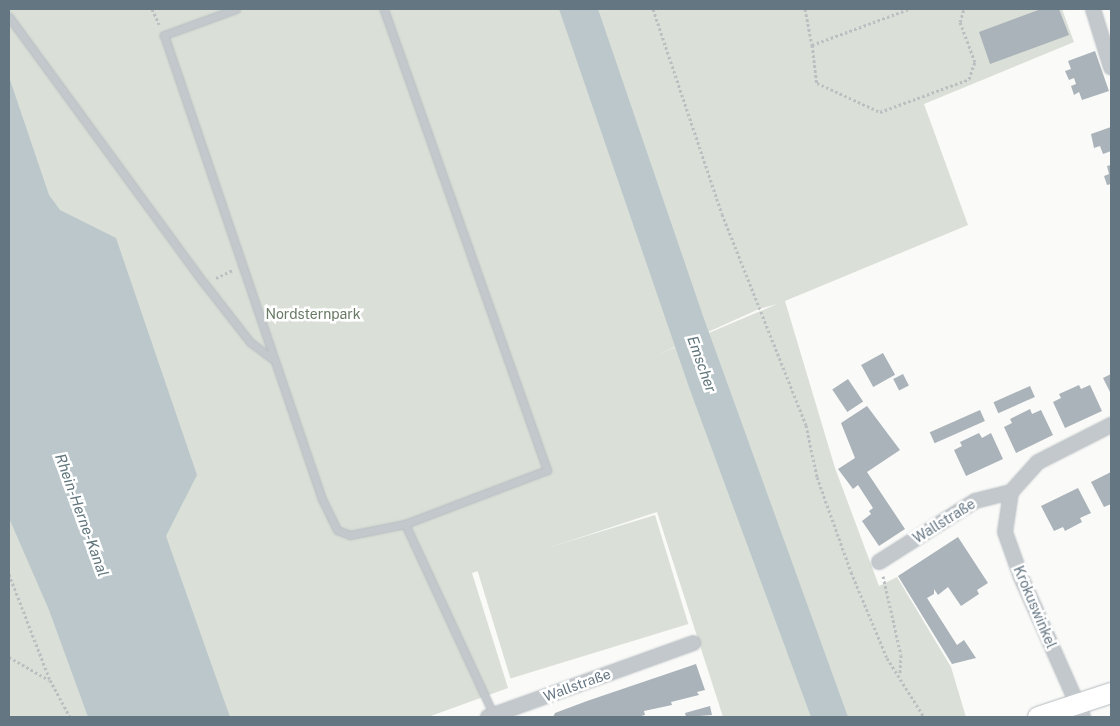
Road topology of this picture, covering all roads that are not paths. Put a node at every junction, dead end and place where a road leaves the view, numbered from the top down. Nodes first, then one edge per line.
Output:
1 (236, 9) edge
2 (384, 9) edge
3 (1093, 9) edge
4 (9, 17) edge
5 (1111, 67) edge
6 (275, 361) junction
7 (1111, 425) edge
8 (1011, 492) junction
9 (404, 524) junction
10 (879, 562) road end
11 (693, 643) dead end
12 (1111, 693) edge
13 (1081, 711) edge
14 (492, 717) edge
15 (1038, 717) edge

1 - 6 lane
2 - 9 lane
3 - 5 street
4 - 6 lane
6 - 9 lane
7 - 8 street
8 - 10 street, Wallstraße
8 - 13 street, Krokuswinkel
9 - 14 lane
11 - 14 street, Wallstraße
12 - 13 main road
13 - 15 main road

